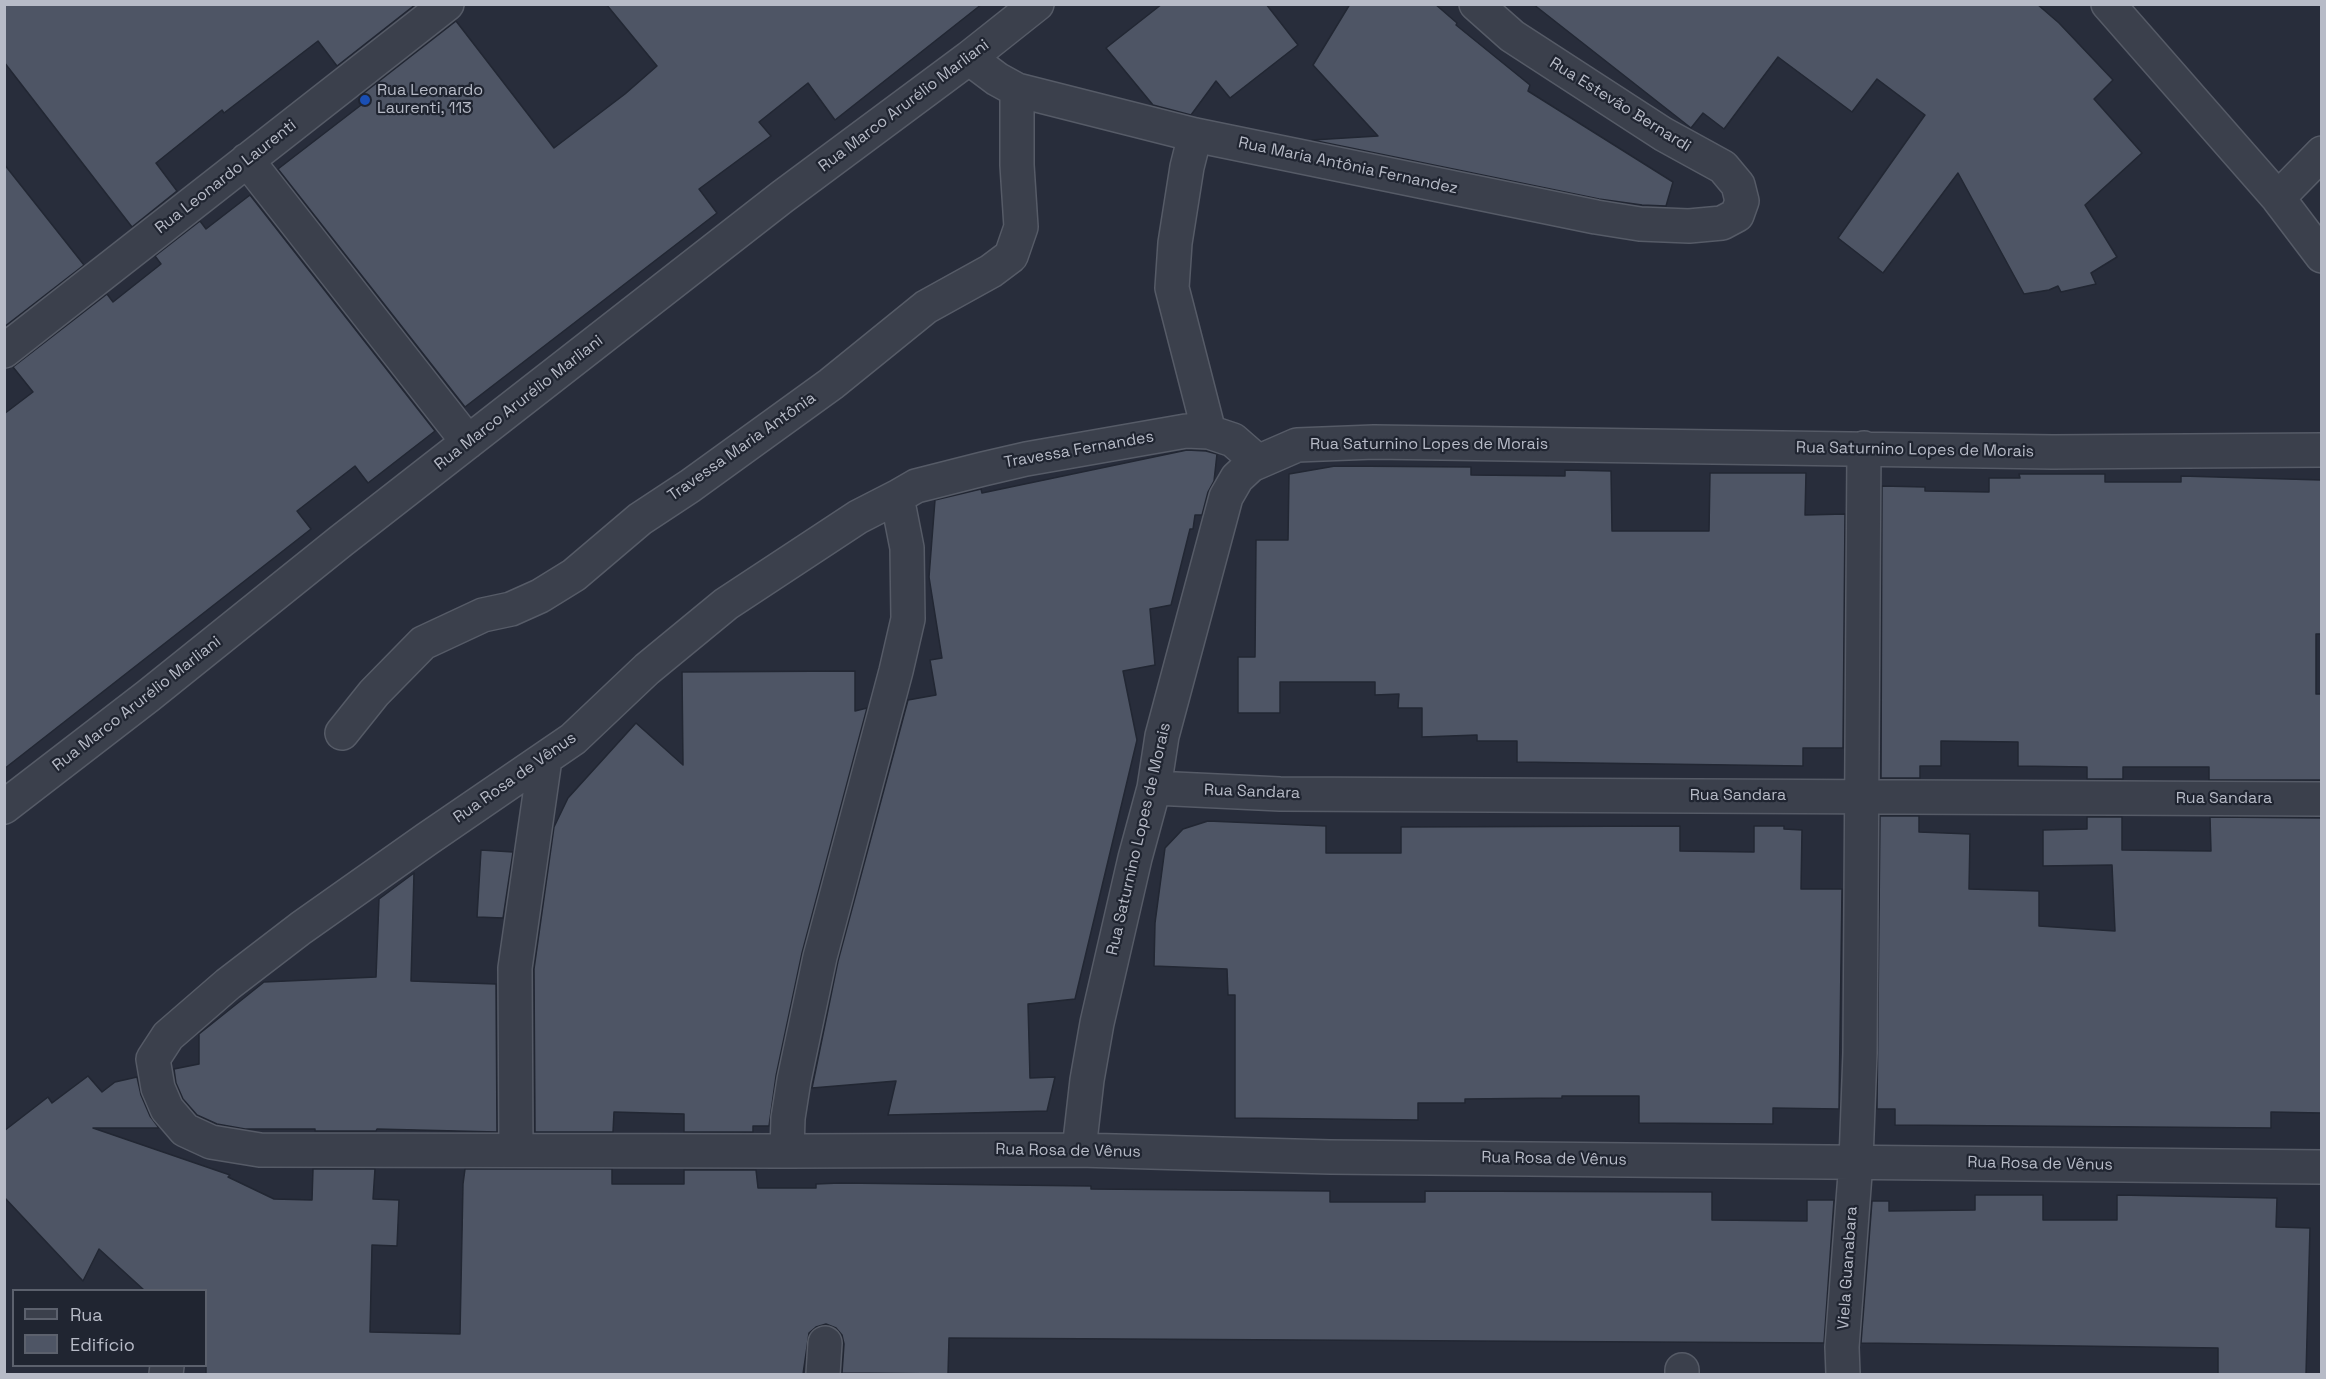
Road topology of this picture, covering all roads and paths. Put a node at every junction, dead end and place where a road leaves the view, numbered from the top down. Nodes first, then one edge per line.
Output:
1 (447, 4) edge
2 (1037, 4) edge
3 (1476, 4) edge
4 (2108, 4) edge
5 (969, 58) junction
6 (1017, 90) junction
7 (1195, 135) junction
8 (2322, 153) edge
9 (247, 160) junction
10 (2278, 198) junction
11 (1737, 215) joint
12 (2322, 256) edge
13 (4, 351) edge
14 (1209, 432) junction
15 (468, 442) junction
16 (1864, 448) junction
17 (2322, 450) edge
18 (1257, 461) junction
19 (897, 497) junction
20 (342, 733) dead end
21 (545, 759) junction
22 (1154, 788) junction
23 (1862, 797) junction
24 (2322, 799) edge
25 (4, 807) edge
26 (516, 1150) junction
27 (1079, 1150) junction
28 (787, 1151) junction
29 (1856, 1161) junction
30 (2322, 1167) edge
31 (1842, 1374) edge

1 - 9 street, Rua Leonardo Laurenti
2 - 5 street, Rua Marco Arurélio Marliani
3 - 11 street, Rua Estevão Bernardi
4 - 10 street
5 - 6 street, Rua Maria Antônia Fernandez
5 - 15 street, Rua Marco Arurélio Marliani
6 - 7 street, Rua Maria Antônia Fernandez
6 - 20 street, Travessa Maria Antônia
7 - 11 street, Rua Maria Antônia Fernandez
7 - 14 street
8 - 10 street
9 - 13 street, Rua Leonardo Laurenti
9 - 15 street
10 - 12 street
14 - 18 street, Travessa Fernandes
14 - 19 street, Travessa Fernandes
15 - 25 street, Rua Marco Arurélio Marliani
16 - 17 street, Rua Saturnino Lopes de Morais
16 - 18 street, Rua Saturnino Lopes de Morais
16 - 23 street, Viela Guanabara
18 - 22 street, Rua Saturnino Lopes de Morais
19 - 21 street, Rua Rosa de Vênus
19 - 28 street
21 - 26 street
21 - 26 street, Rua Rosa de Vênus
22 - 23 street, Rua Sandara
22 - 27 street, Rua Saturnino Lopes de Morais
23 - 24 street, Rua Sandara
23 - 29 street, Viela Guanabara
26 - 28 street, Rua Rosa de Vênus
27 - 28 street, Rua Rosa de Vênus
27 - 29 street, Rua Rosa de Vênus
29 - 30 street, Rua Rosa de Vênus
29 - 31 street, Viela Guanabara

